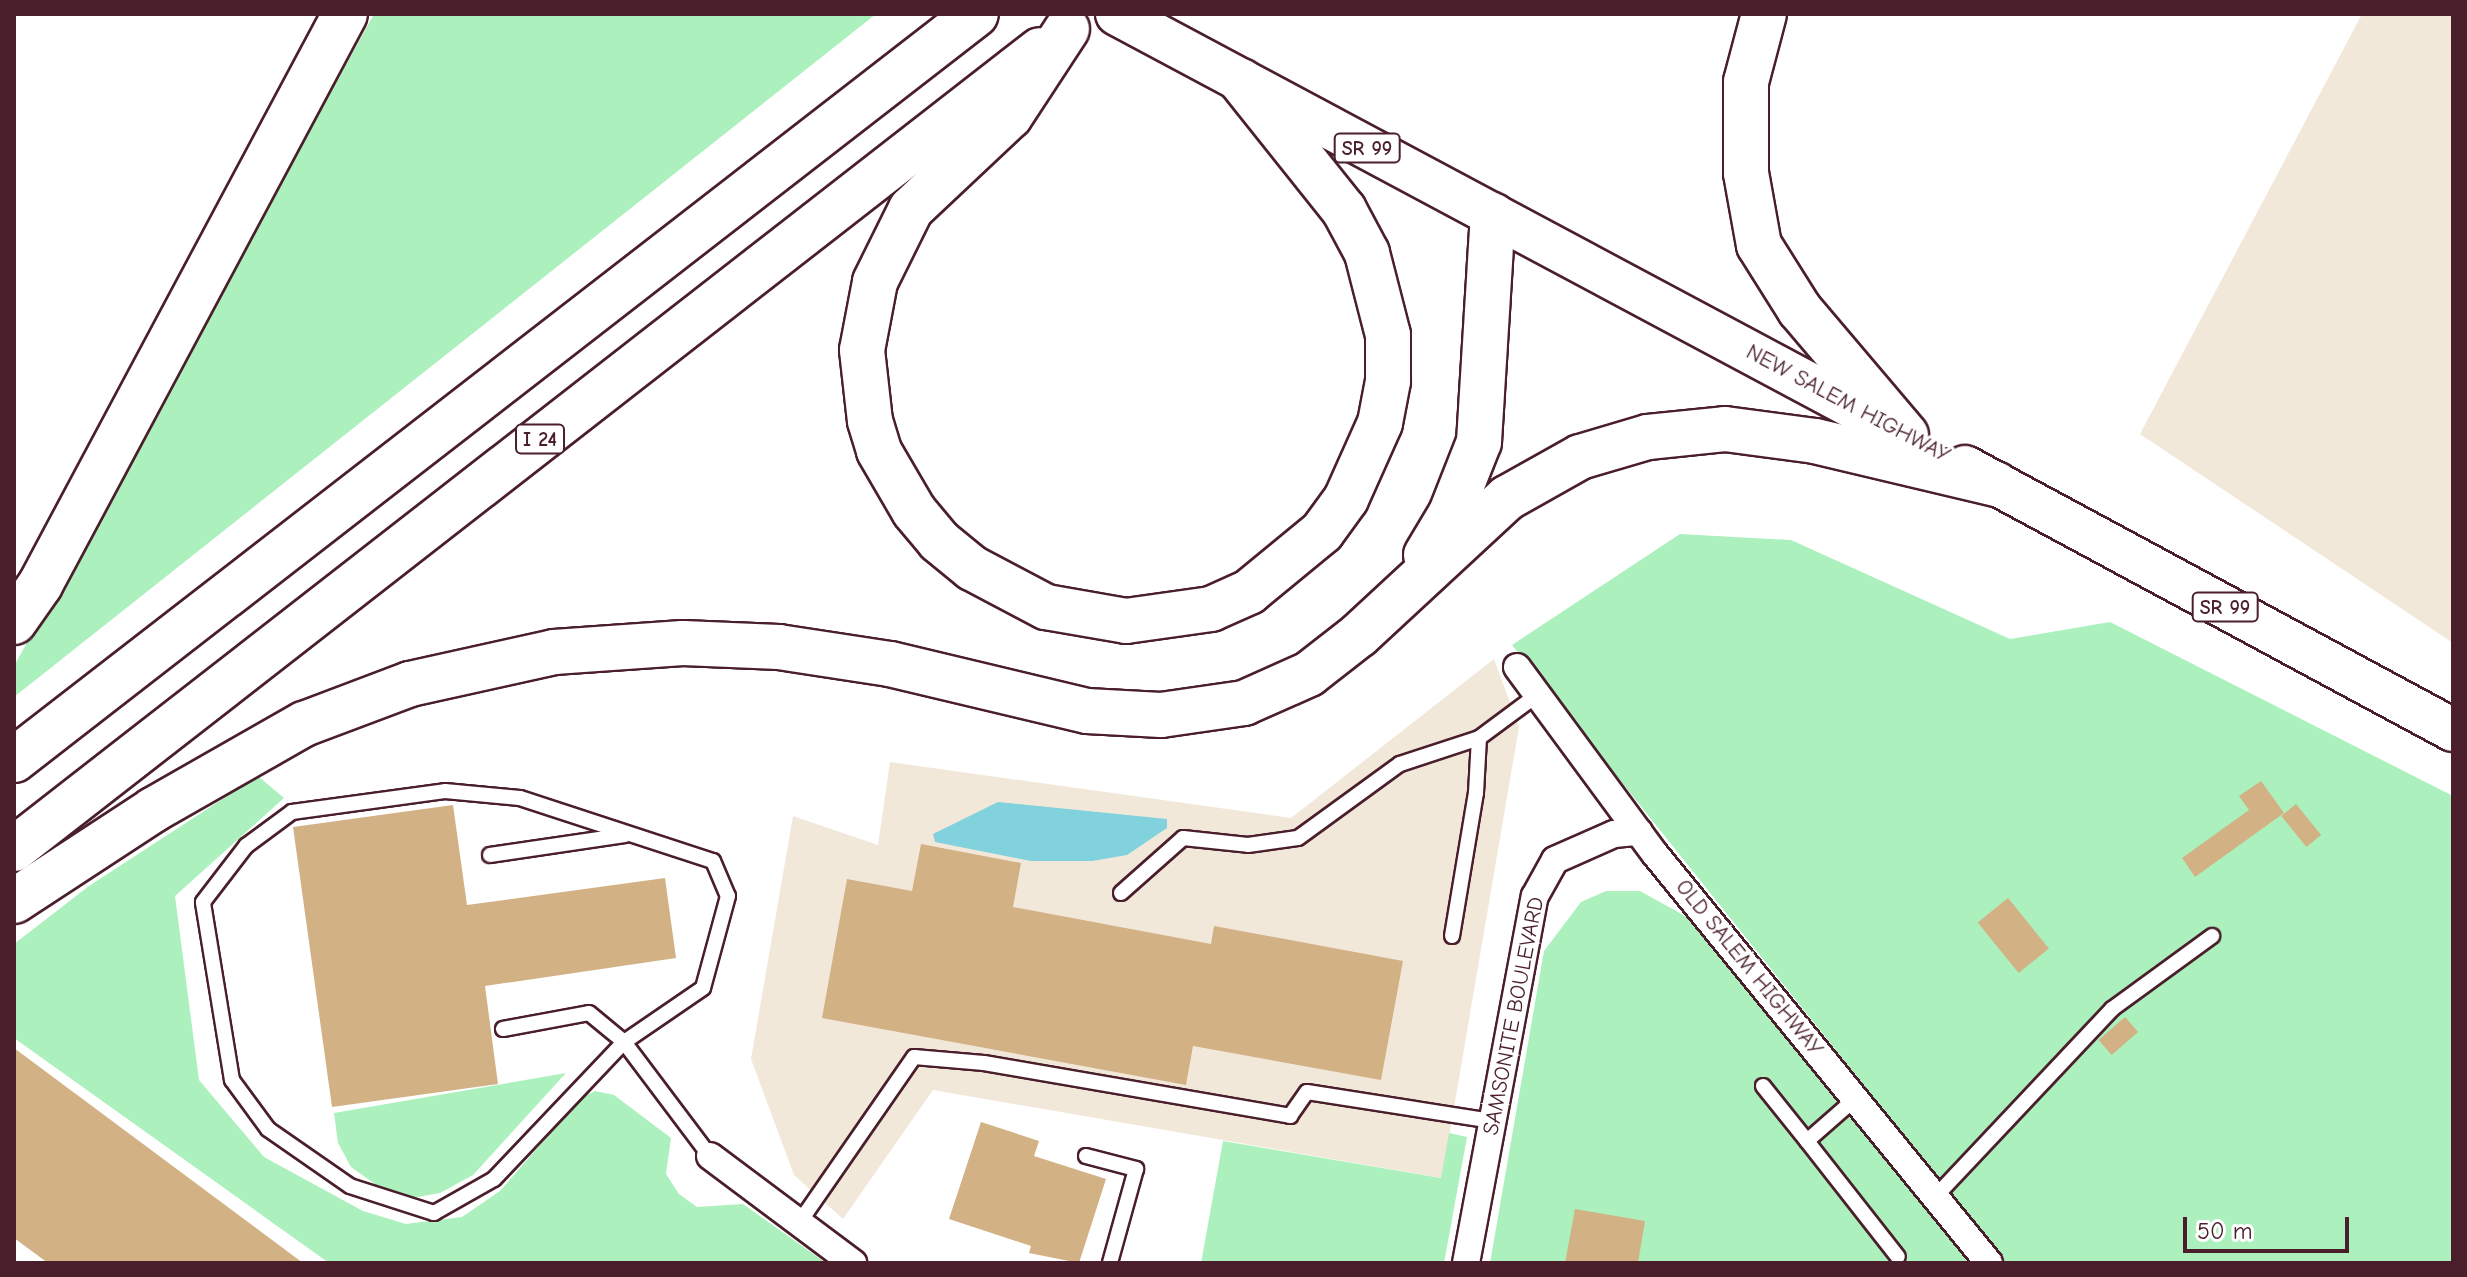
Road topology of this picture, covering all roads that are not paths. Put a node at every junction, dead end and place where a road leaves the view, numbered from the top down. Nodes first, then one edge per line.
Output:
1 (345, 14) edge
2 (976, 14) edge
3 (1117, 14) edge
4 (1764, 14) edge
5 (1076, 21) edge
6 (1226, 73) junction
7 (1493, 215) junction
8 (1906, 435) junction
9 (1996, 484) junction
10 (1404, 591) junction
11 (14, 622) edge
12 (1517, 667) dead end
13 (1537, 695) junction
14 (2453, 730) edge
15 (1479, 738) junction
16 (14, 760) edge
17 (1639, 832) junction
18 (630, 834) junction
19 (14, 849) edge
20 (490, 855) dead end
21 (1121, 893) dead end
22 (14, 901) edge
23 (1452, 936) dead end
24 (2212, 936) dead end
25 (503, 1029) dead end
26 (624, 1042) junction
27 (1763, 1086) dead end
28 (1855, 1099) junction
29 (1493, 1121) junction
30 (1807, 1141) junction
31 (710, 1156) joint
32 (1086, 1156) dead end
33 (1935, 1197) junction
34 (799, 1223) junction
35 (1898, 1257) dead end
36 (853, 1263) edge
37 (1110, 1263) edge
38 (1466, 1263) edge
39 (1989, 1263) edge

1 - 11 highway
2 - 16 highway
3 - 6 main road, NEW SALEM HIGHWAY / SR 99
4 - 8 highway
5 - 6 highway
5 - 19 highway, I 24
6 - 7 main road, NEW SALEM HIGHWAY / SR 99
7 - 8 main road, NEW SALEM HIGHWAY / SR 99
7 - 10 highway
8 - 9 main road, NEW SALEM HIGHWAY / SR 99
9 - 10 highway
9 - 14 main road, NEW SALEM HIGHWAY / SR 99
10 - 22 highway
12 - 13 street, OLD SALEM HIGHWAY
13 - 15 lane
13 - 17 street, OLD SALEM HIGHWAY
15 - 21 lane
15 - 23 lane
17 - 28 street, OLD SALEM HIGHWAY
17 - 29 street, SAMSONITE BOULEVARD
18 - 20 lane
18 - 26 lane
18 - 26 lane
24 - 33 lane
25 - 26 lane
26 - 31 lane
27 - 30 lane
28 - 30 lane
28 - 33 street, OLD SALEM HIGHWAY
29 - 34 lane
29 - 38 street, SAMSONITE BOULEVARD
30 - 35 lane
31 - 34 street
32 - 37 lane
33 - 39 street, OLD SALEM HIGHWAY
34 - 36 street

